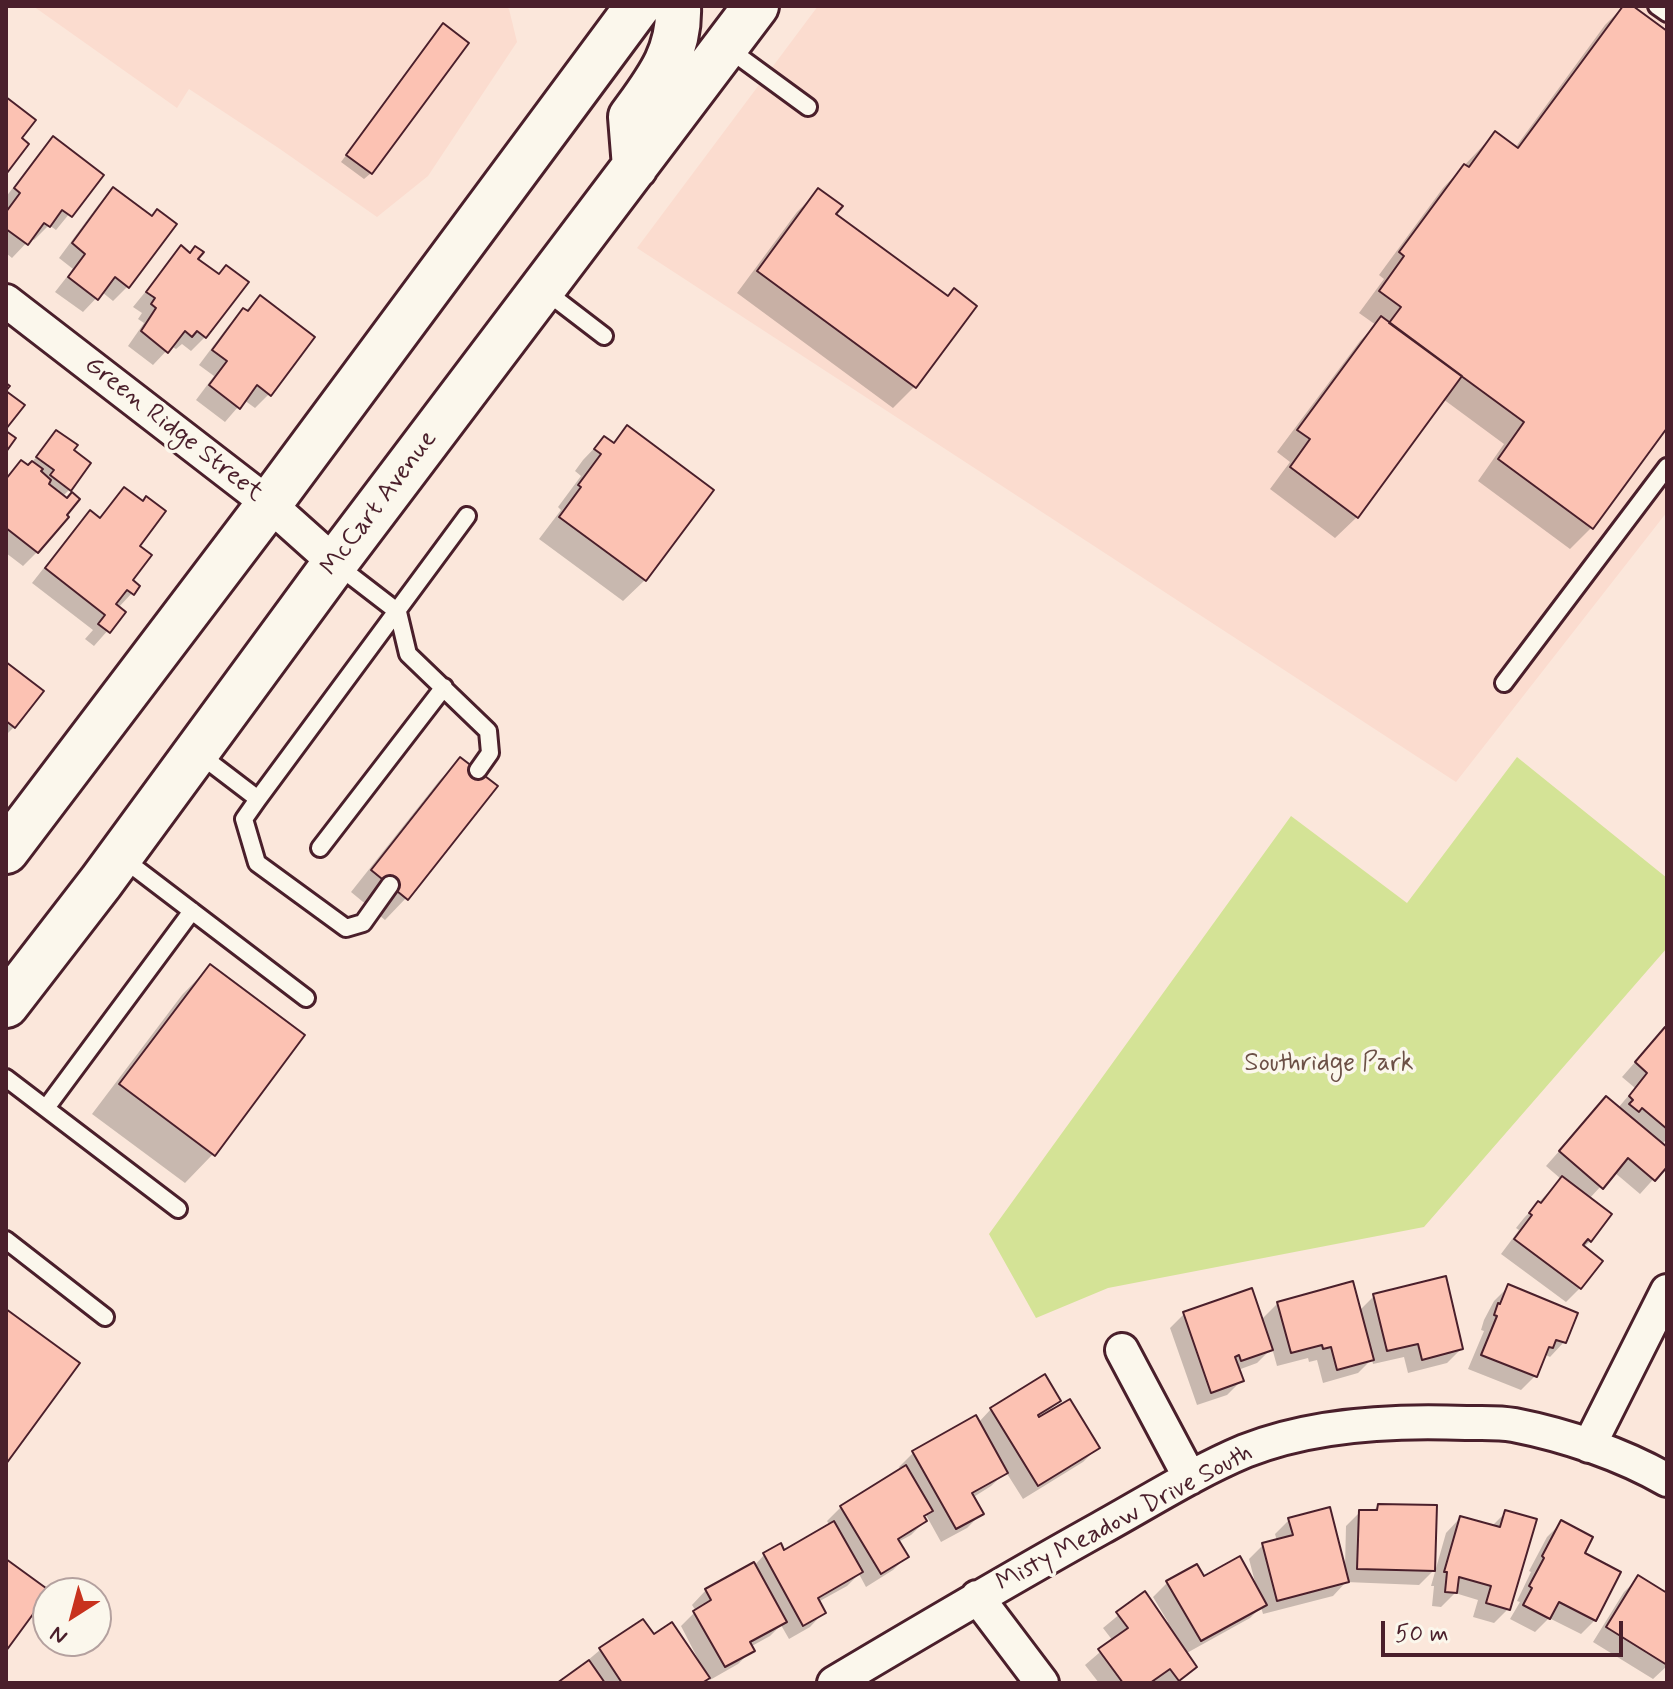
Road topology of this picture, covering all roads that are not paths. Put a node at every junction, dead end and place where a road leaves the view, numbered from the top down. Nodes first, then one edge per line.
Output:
1 (638, 6) edge
2 (678, 6) edge
3 (706, 6) edge
4 (756, 6) edge
5 (1657, 6) edge
6 (1667, 13) edge
7 (726, 47) junction
8 (808, 107) dead end
9 (635, 167) junction
10 (543, 289) junction
11 (6, 301) edge
12 (604, 336) dead end
13 (1667, 467) edge
14 (269, 504) junction
15 (467, 516) dead end
16 (335, 563) junction
17 (398, 612) junction
18 (1504, 683) dead end
19 (444, 687) junction
20 (196, 752) junction
21 (478, 770) dead end
22 (258, 799) junction
23 (12, 829) edge
24 (320, 848) dead end
25 (120, 856) junction
26 (390, 885) dead end
27 (192, 911) junction
28 (306, 998) dead end
29 (6, 1005) edge
30 (6, 1078) edge
31 (46, 1108) junction
32 (178, 1209) dead end
33 (6, 1240) edge
34 (1667, 1291) edge
35 (105, 1317) dead end
36 (1122, 1350) dead end
37 (1589, 1446) junction
38 (1190, 1478) junction
39 (1667, 1480) edge
40 (977, 1597) junction
41 (834, 1683) edge
42 (1042, 1683) edge

1 - 14 main road
2 - 9 main road
3 - 7 main road
4 - 7 main road, McCart Avenue
5 - 6 lane
7 - 8 lane
7 - 9 main road, McCart Avenue
9 - 10 main road, McCart Avenue
10 - 12 lane
10 - 16 main road, McCart Avenue
11 - 14 street, Green Ridge Street
13 - 18 lane
14 - 16 street, Green Ridge Street
14 - 23 main road
15 - 17 lane
16 - 17 lane
16 - 20 main road, McCart Avenue
17 - 19 lane
17 - 22 lane
19 - 21 lane
19 - 24 lane
20 - 22 lane
20 - 25 main road, McCart Avenue
22 - 26 lane
25 - 27 lane
25 - 29 main road, McCart Avenue
27 - 28 lane
27 - 31 lane
30 - 31 lane
31 - 32 lane
33 - 35 lane
34 - 37 street
36 - 38 street
37 - 38 street, Misty Meadow Drive South
37 - 39 street, Misty Meadow Drive South
38 - 40 street, Misty Meadow Drive South
40 - 41 street, Misty Meadow Drive South
40 - 42 street

